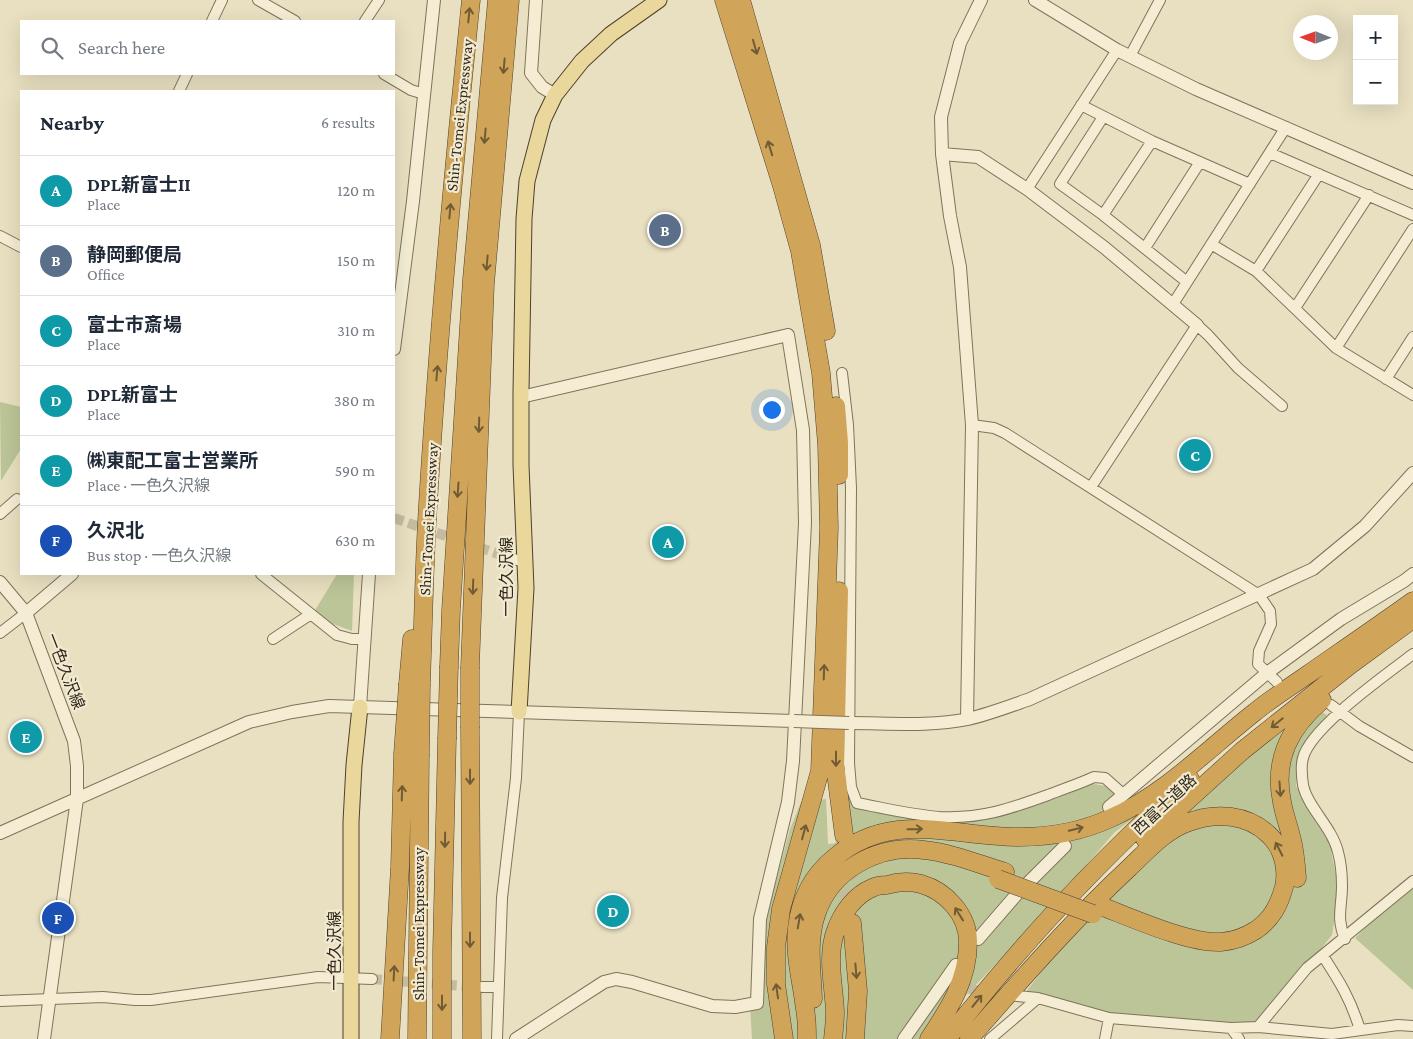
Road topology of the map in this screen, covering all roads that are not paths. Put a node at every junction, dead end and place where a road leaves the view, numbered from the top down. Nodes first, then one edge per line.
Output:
1 (222, 0) edge
2 (258, 0) edge
3 (378, 0) edge
4 (434, 0) edge
5 (470, 0) edge
6 (497, 0) edge
7 (510, 0) edge
8 (536, 0) edge
9 (659, 0) edge
10 (724, 0) edge
11 (741, 0) edge
12 (981, 0) edge
13 (1035, 0) edge
14 (1160, 0) edge
15 (212, 20) edge
16 (293, 20) edge
17 (366, 20) edge
18 (1117, 50) junction
19 (1130, 56) junction
20 (187, 75) edge
21 (386, 75) edge
22 (179, 90) edge
23 (424, 94) junction
24 (555, 95) junction
25 (1081, 105) junction
26 (1102, 116) junction
27 (1286, 127) junction
28 (1152, 142) junction
29 (1270, 153) junction
30 (942, 154) junction
31 (1200, 162) junction
32 (1319, 174) junction
33 (1413, 183) edge
34 (1250, 184) junction
35 (1026, 189) junction
36 (1369, 195) junction
37 (1103, 215) junction
38 (1413, 215) edge
39 (1413, 229) edge
40 (0, 236) edge
41 (1211, 244) junction
42 (20, 246) edge
43 (1145, 248) junction
44 (1256, 271) junction
45 (1187, 282) junction
46 (1173, 304) junction
47 (397, 307) edge
48 (1295, 308) junction
49 (1197, 325) junction
50 (395, 335) edge
51 (1413, 337) edge
52 (1336, 348) junction
53 (842, 373) dead end
54 (1386, 379) junction
55 (1413, 395) edge
56 (521, 397) junction
57 (1282, 406) dead end
58 (972, 425) junction
59 (1413, 473) edge
60 (1091, 487) junction
61 (17, 499) dead end
62 (0, 514) edge
63 (507, 557) tunnel mouth
64 (524, 562) junction
65 (1413, 574) edge
66 (71, 575) edge
67 (262, 575) edge
68 (369, 575) edge
69 (0, 582) edge
70 (1259, 595) junction
71 (1413, 602) edge
72 (26, 613) junction
73 (311, 614) junction
74 (1413, 620) edge
75 (0, 633) edge
76 (273, 639) dead end
77 (365, 639) junction
78 (1413, 654) edge
79 (1267, 673) junction
80 (1277, 682) dead end
81 (1331, 705) dead end
82 (360, 707) junction
83 (1340, 711) junction
84 (519, 712) junction
85 (967, 719) junction
86 (794, 721) junction
87 (849, 723) junction
88 (412, 755) junction
89 (1413, 758) edge
90 (1124, 795) junction
91 (77, 799) junction
92 (1109, 808) dead end
93 (0, 833) edge
94 (844, 835) tunnel mouth
95 (1065, 846) dead end
96 (1002, 876) junction
97 (1413, 881) edge
98 (1096, 910) junction
99 (852, 923) tunnel mouth
100 (1345, 938) junction
101 (978, 939) dead end
102 (1322, 956) junction
103 (956, 965) dead end
104 (352, 978) junction
105 (372, 979) tunnel mouth
106 (482, 987) tunnel mouth
107 (499, 988) junction
108 (1017, 996) tunnel mouth
109 (1038, 998) junction
110 (49, 999) junction
111 (0, 1001) edge
112 (1109, 1018) junction
113 (1413, 1026) edge
114 (1258, 1027) junction
115 (1231, 1028) junction
116 (1360, 1030) junction
117 (44, 1039) edge
118 (351, 1039) edge
119 (390, 1039) edge
120 (417, 1039) edge
121 (442, 1039) edge
122 (472, 1039) edge
123 (497, 1039) edge
124 (516, 1039) edge
125 (784, 1039) edge
126 (807, 1039) edge
127 (812, 1039) edge
128 (822, 1039) edge
129 (833, 1039) edge
130 (855, 1039) edge
131 (904, 1039) edge
132 (929, 1039) edge
133 (947, 1039) edge
134 (964, 1039) edge
135 (969, 1039) edge
136 (990, 1039) edge
137 (1105, 1039) edge
138 (1239, 1039) edge

1 - 15 street
2 - 16 street
3 - 17 street
4 - 23 street
88 -> 5 highway, Shin-Tomei Expressway, bridge
6 -> 121 highway, Shin-Tomei Expressway, bridge
7 -> 122 highway, bridge
8 - 24 street
9 - 24 main road, 一色久沢線
125 -> 10 highway
11 -> 94 highway
12 - 30 street
13 - 18 street
14 - 19 street
18 - 19 street
18 - 25 street
19 - 27 street
20 - 22 street
21 - 23 street
23 - 47 street
24 - 56 main road, 一色久沢線
25 - 26 street
25 - 35 street
26 - 28 street
26 - 37 street
27 - 29 street
27 - 33 street
28 - 31 street
28 - 37 street
29 - 32 street
29 - 34 street
30 - 35 street
30 - 58 street
31 - 34 street
31 - 43 street
32 - 36 street
32 - 44 street
34 - 41 street
35 - 46 street
36 - 38 street
36 - 48 street
37 - 43 street
39 - 52 street
40 - 42 street
41 - 44 street
41 - 45 street
43 - 45 street
44 - 48 street
45 - 46 street
46 - 49 street
47 - 50 street
48 - 52 street
49 - 57 street
49 - 60 street
51 - 54 street
52 - 54 street
53 - 87 street
54 - 55 street
56 - 64 main road, 一色久沢線
56 - 86 street
58 - 60 street
58 - 85 street
59 - 70 street
60 - 70 street
61 - 62 street
63 - 64 street
64 - 84 main road, 一色久沢線
65 - 79 street
66 - 72 street
67 - 73 street
68 - 77 street
69 - 72 street, 一色久沢線
70 - 79 street
70 - 85 street
126 -> 71 highway
133 -> 71 highway, 西富士道路
72 - 75 street
72 - 91 street, 一色久沢線
73 - 76 street
73 - 77 street
74 -> 98 highway
74 -> 134 highway, 西富士道路
77 - 82 street
78 - 83 street
79 - 80 street
79 - 90 street
81 - 83 street
82 - 84 street
82 - 91 street
82 - 104 main road, 一色久沢線
83 - 89 street
83 - 100 street
84 - 86 street
84 - 107 street
85 - 87 street
86 - 87 street, bridge
86 - 124 street
87 - 90 street
119 -> 88 highway
88 - 120 highway, Shin-Tomei Expressway
90 - 92 street
91 - 93 street
91 - 110 street, 一色久沢線
95 - 101 street
96 - 98 highway, bridge
96 - 127 highway
96 - 128 highway
97 - 100 street
98 -> 135 highway
99 -> 130 highway
100 - 102 street
102 - 114 street
102 - 116 street
103 - 131 street
104 - 105 street
104 - 110 street
104 - 118 main road, 一色久沢線
106 - 107 street
107 - 123 street
108 - 109 street
109 - 112 street
109 - 136 street
110 - 111 street
110 - 117 street, 一色久沢線
112 - 115 street
112 - 137 street
113 - 116 street
114 - 115 street
114 - 116 street
115 - 138 street
132 -> 129 highway

